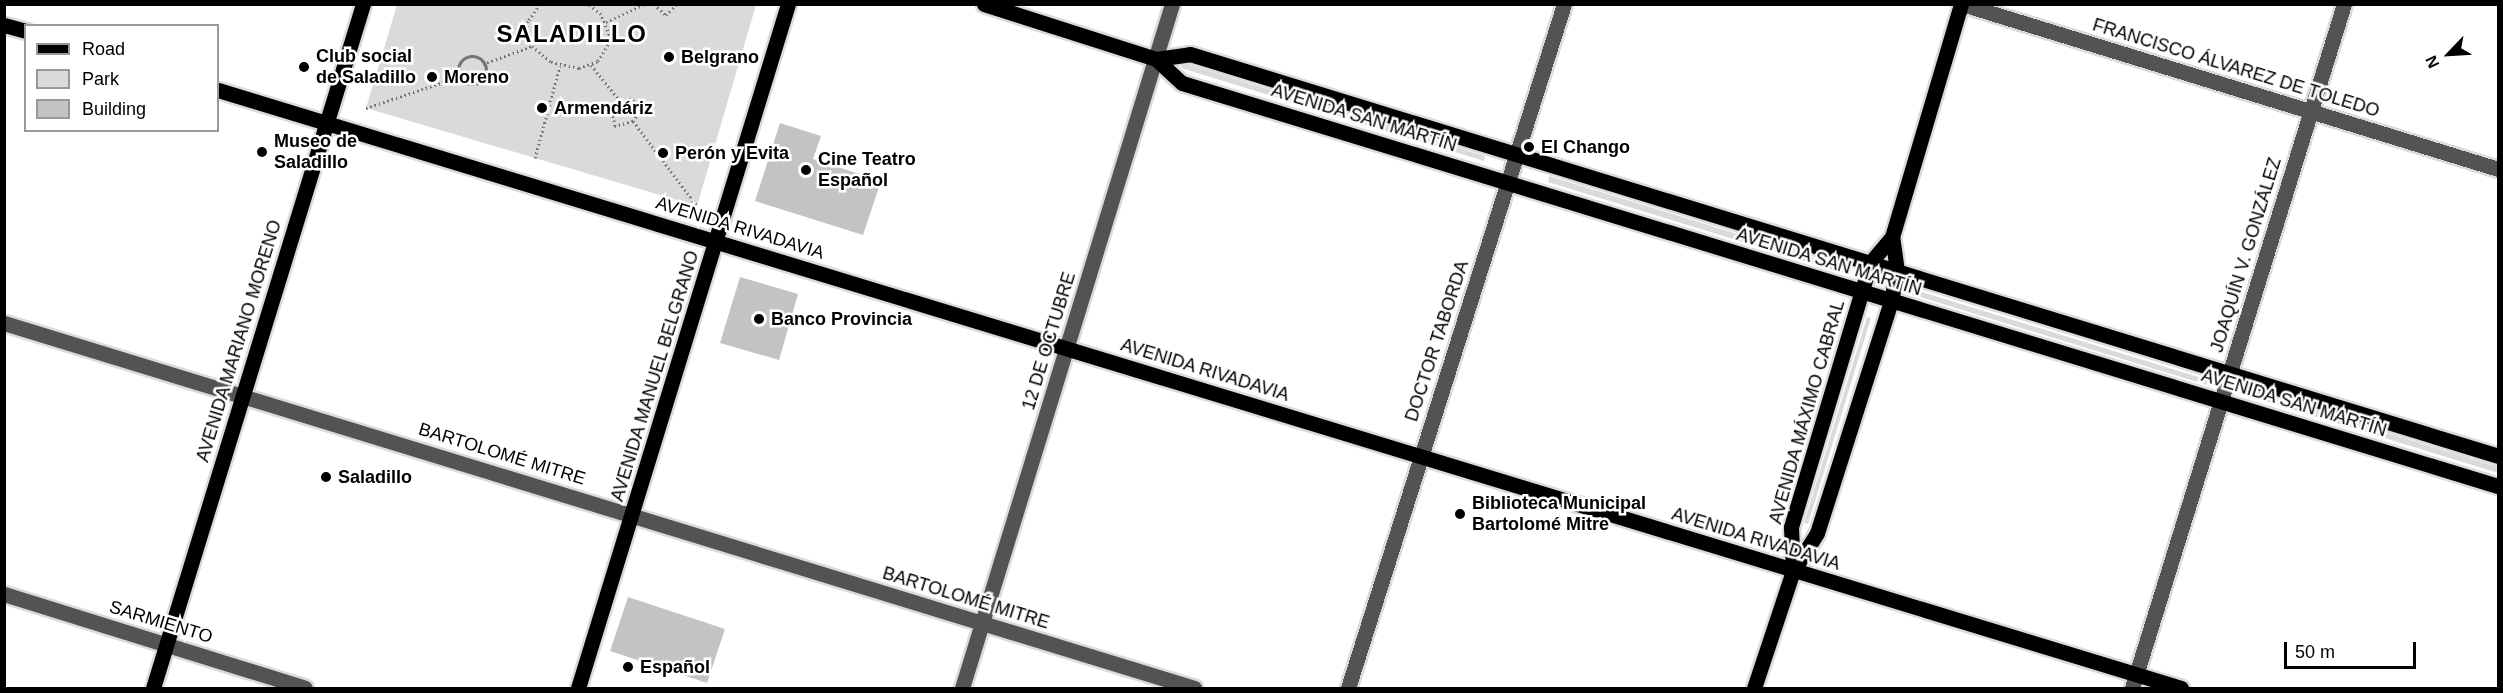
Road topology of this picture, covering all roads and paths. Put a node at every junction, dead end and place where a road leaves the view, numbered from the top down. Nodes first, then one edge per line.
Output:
1 (363, 4) edge
2 (540, 4) edge
3 (588, 4) edge
4 (645, 4) edge
5 (654, 4) edge
6 (677, 4) edge
7 (788, 4) edge
8 (984, 4) edge
9 (1173, 4) edge
10 (1564, 4) edge
11 (1961, 4) edge
12 (2344, 4) edge
13 (606, 22) junction
14 (4, 25) edge
15 (24, 30) edge
16 (532, 46) junction
17 (1156, 59) junction
18 (483, 64) junction
19 (591, 65) junction
20 (560, 66) junction
21 (462, 76) junction
22 (219, 90) edge
23 (620, 102) junction
24 (366, 108) dead end
25 (2311, 112) junction
26 (633, 121) junction
27 (326, 123) junction
28 (1517, 154) junction
29 (535, 158) dead end
30 (2499, 169) edge
31 (1508, 183) junction
32 (697, 206) dead end
33 (1892, 237) junction
34 (716, 241) junction
35 (1870, 263) junction
36 (1897, 271) junction
37 (1863, 293) junction
38 (1891, 302) junction
39 (4, 322) edge
40 (1067, 349) junction
41 (2230, 373) junction
42 (243, 396) junction
43 (2221, 401) junction
44 (2499, 456) edge
45 (1421, 457) junction
46 (2499, 486) edge
47 (633, 515) junction
48 (1793, 571) junction
49 (4, 594) edge
50 (982, 623) junction
51 (167, 645) junction
52 (2134, 682) edge
53 (153, 688) edge
54 (305, 688) edge
55 (578, 688) edge
56 (962, 688) edge
57 (1194, 688) edge
58 (1348, 688) edge
59 (1754, 688) edge
60 (2181, 688) edge

1 - 27 main road, AVENIDA MARIANO MORENO
2 - 16 path
3 - 13 path
4 - 13 path
5 - 6 path
7 - 34 main road, AVENIDA MANUEL BELGRANO
8 - 17 main road, AVENIDA SAN MARTÍN
9 - 17 street, 12 DE OCTUBRE
10 - 28 street, DOCTOR TABORDA
11 - 25 street, FRANCISCO ÁLVAREZ DE TOLEDO
11 - 33 main road, AVENIDA MÁXIMO CABRAL
12 - 25 street, JOAQUÍN V. GONZÁLEZ
13 - 19 path
14 - 15 main road
16 - 18 path
16 - 20 path
17 - 28 main road, AVENIDA SAN MARTÍN
17 - 31 main road, AVENIDA SAN MARTÍN
17 - 40 street, 12 DE OCTUBRE
18 - 21 path
18 - 21 path
19 - 20 path
19 - 23 path
20 - 29 path
21 - 24 path
22 - 27 main road, AVENIDA RIVADAVIA
23 - 26 path
23 - 26 path
25 - 30 street, FRANCISCO ÁLVAREZ DE TOLEDO
25 - 41 street, JOAQUÍN V. GONZÁLEZ
26 - 32 path
27 - 34 main road, AVENIDA RIVADAVIA
27 - 42 main road, AVENIDA MARIANO MORENO
28 - 31 street, DOCTOR TABORDA
28 - 35 main road, AVENIDA SAN MARTÍN
31 - 37 main road, AVENIDA SAN MARTÍN
31 - 45 street, DOCTOR TABORDA
33 - 35 main road, AVENIDA MÁXIMO CABRAL
33 - 36 main road, AVENIDA MÁXIMO CABRAL
34 - 40 main road, AVENIDA RIVADAVIA
34 - 47 main road, AVENIDA MANUEL BELGRANO
35 - 36 main road, AVENIDA SAN MARTÍN
35 - 37 main road, AVENIDA MÁXIMO CABRAL
36 - 38 main road, AVENIDA MÁXIMO CABRAL
36 - 41 main road, AVENIDA SAN MARTÍN
37 - 38 main road, AVENIDA SAN MARTÍN
37 - 48 main road, AVENIDA MÁXIMO CABRAL
38 - 43 main road, AVENIDA SAN MARTÍN
38 - 48 main road, AVENIDA MÁXIMO CABRAL
39 - 42 street, BARTOLOMÉ MITRE
40 - 45 main road, AVENIDA RIVADAVIA
40 - 50 street, 12 DE OCTUBRE
41 - 43 street, JOAQUÍN V. GONZÁLEZ
41 - 44 main road, AVENIDA SAN MARTÍN
42 - 47 street, BARTOLOMÉ MITRE
42 - 51 main road, AVENIDA MARIANO MORENO
43 - 46 main road, AVENIDA SAN MARTÍN
43 - 52 street, JOAQUÍN V. GONZÁLEZ
45 - 48 main road, AVENIDA RIVADAVIA
45 - 58 street, DOCTOR TABORDA
47 - 50 street, BARTOLOMÉ MITRE
47 - 55 main road, AVENIDA MANUEL BELGRANO
48 - 52 main road, AVENIDA RIVADAVIA
48 - 59 main road, AVENIDA MÁXIMO CABRAL
49 - 51 street, SARMIENTO
50 - 56 street, 12 DE OCTUBRE
50 - 57 street, BARTOLOMÉ MITRE
51 - 53 main road, AVENIDA MARIANO MORENO
51 - 54 street, SARMIENTO
52 - 60 main road, AVENIDA RIVADAVIA

